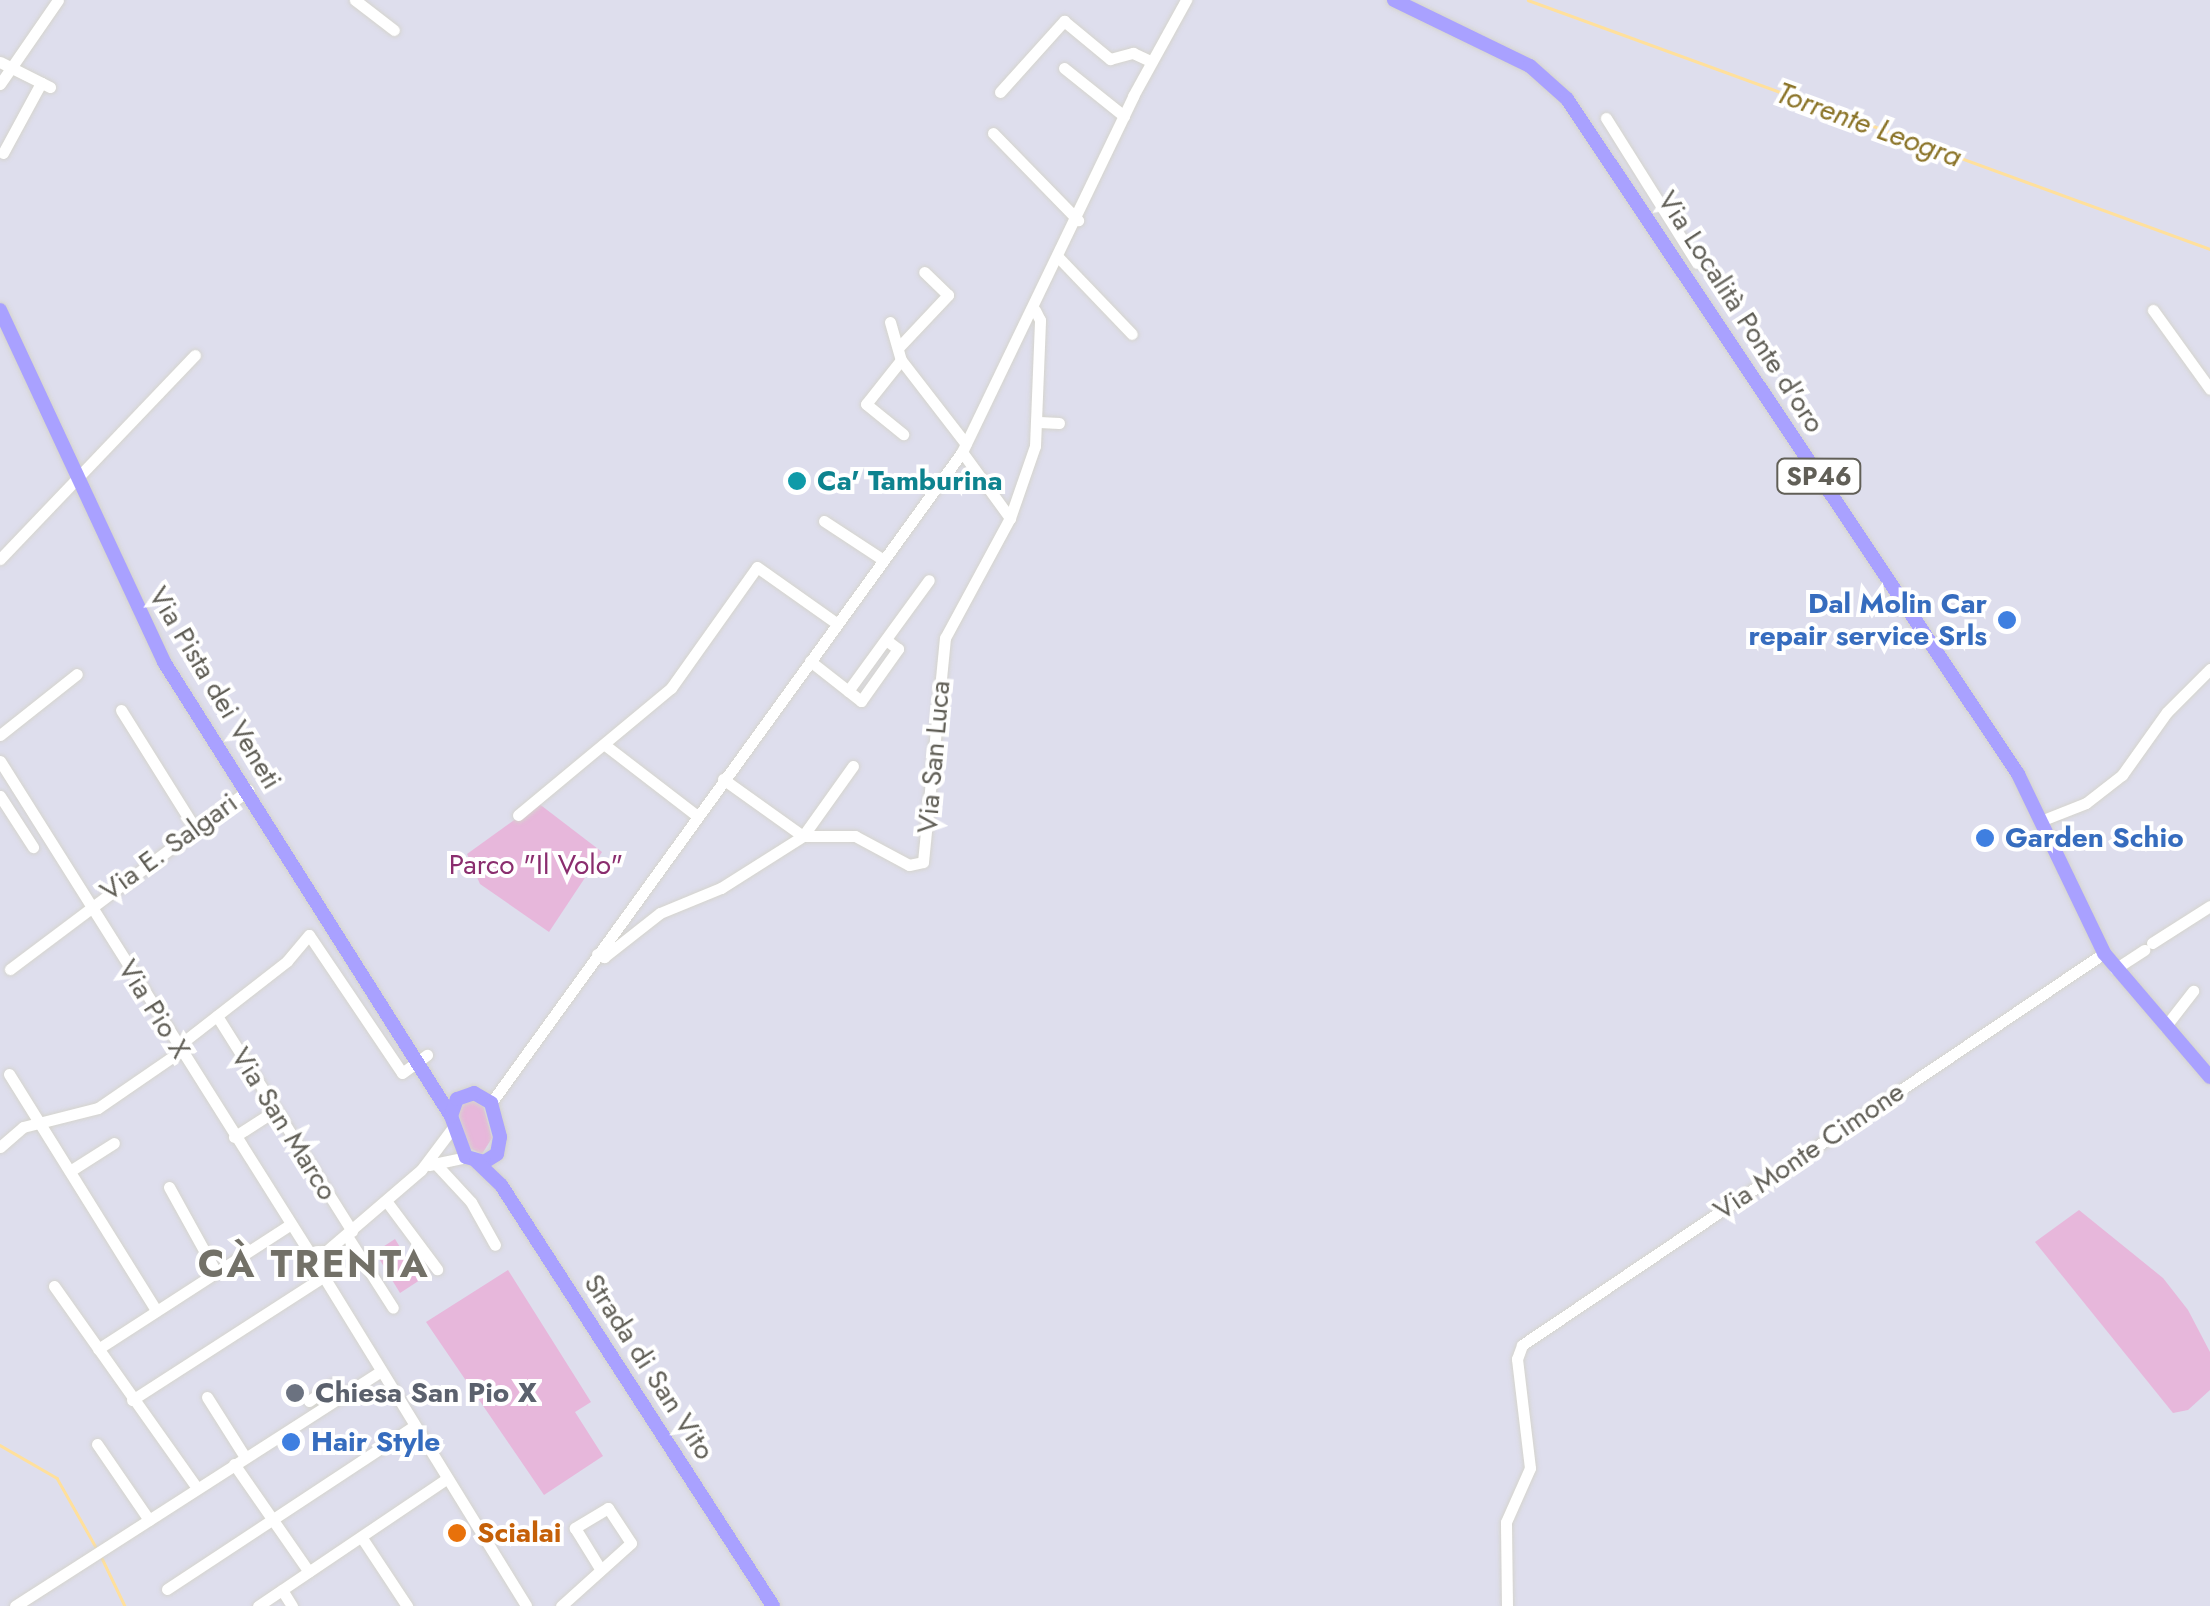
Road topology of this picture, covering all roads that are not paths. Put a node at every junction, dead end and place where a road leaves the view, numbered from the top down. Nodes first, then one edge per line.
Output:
1 (58, 0) edge
2 (355, 0) edge
3 (1186, 0) edge
4 (1394, 0) edge
5 (394, 30) dead end
6 (1150, 61) junction
7 (5, 64) edge
8 (1064, 68) dead end
9 (0, 84) edge
10 (1000, 92) dead end
11 (1124, 116) junction
12 (1606, 118) dead end
13 (993, 133) dead end
14 (3, 153) dead end
15 (1078, 220) junction
16 (1059, 258) junction
17 (1697, 263) dead end
18 (924, 272) dead end
19 (0, 310) edge
20 (1035, 310) junction
21 (2153, 310) dead end
22 (890, 322) dead end
23 (1132, 334) dead end
24 (900, 354) junction
25 (195, 355) dead end
26 (2210, 389) edge
27 (1039, 422) junction
28 (1059, 423) dead end
29 (903, 434) dead end
30 (964, 448) junction
31 (77, 478) junction
32 (1010, 518) junction
33 (824, 521) dead end
34 (0, 559) edge
35 (882, 560) junction
36 (929, 580) dead end
37 (836, 622) junction
38 (810, 661) junction
39 (2210, 670) edge
40 (77, 674) dead end
41 (121, 710) dead end
42 (0, 735) edge
43 (605, 745) junction
44 (0, 760) edge
45 (853, 766) dead end
46 (723, 779) junction
47 (248, 790) junction
48 (0, 796) edge
49 (518, 815) dead end
50 (696, 815) junction
51 (2042, 820) junction
52 (194, 827) junction
53 (803, 836) junction
54 (33, 847) dead end
55 (90, 904) junction
56 (2210, 906) edge
57 (2104, 953) junction
58 (597, 954) junction
59 (10, 969) dead end
60 (2116, 969) junction
61 (2193, 991) dead end
62 (217, 1016) junction
63 (2166, 1028) junction
64 (179, 1048) junction
65 (425, 1061) junction
66 (510, 1070) junction
67 (9, 1074) dead end
68 (2210, 1077) edge
69 (470, 1094) junction
70 (491, 1103) junction
71 (276, 1110) junction
72 (37, 1121) junction
73 (452, 1121) junction
74 (234, 1137) junction
75 (114, 1144) dead end
76 (0, 1147) edge
77 (497, 1154) junction
78 (471, 1159) junction
79 (434, 1162) junction
80 (421, 1170) junction
81 (70, 1171) junction
82 (501, 1185) junction
83 (169, 1188) dead end
84 (387, 1202) junction
85 (288, 1226) junction
86 (350, 1234) junction
87 (495, 1245) dead end
88 (317, 1254) junction
89 (437, 1269) dead end
90 (216, 1272) junction
91 (320, 1274) junction
92 (54, 1286) dead end
93 (393, 1308) dead end
94 (156, 1310) junction
95 (98, 1349) junction
96 (380, 1372) junction
97 (333, 1384) dead end
98 (208, 1397) dead end
99 (132, 1400) junction
100 (309, 1401) dead end
101 (413, 1427) junction
102 (97, 1444) dead end
103 (239, 1461) junction
104 (446, 1480) junction
105 (196, 1488) junction
106 (272, 1519) junction
107 (148, 1520) junction
108 (362, 1538) junction
109 (600, 1567) junction
110 (310, 1572) junction
111 (167, 1588) dead end
112 (282, 1590) junction
113 (15, 1606) edge
114 (258, 1606) edge
115 (292, 1606) edge
116 (407, 1606) edge
117 (526, 1606) edge
118 (560, 1606) edge
119 (773, 1606) edge
120 (1506, 1606) edge

1 - 7 street
2 - 5 street
3 - 6 street
4 - 51 main road, Via Località Ponte d'oro / SP46
6 - 10 street
6 - 11 street
7 - 9 street
7 - 14 street
8 - 11 street
11 - 15 street
12 - 17 street, Via Località Ponte d'oro
13 - 15 street
15 - 16 street
16 - 20 street
16 - 23 street
18 - 24 street
19 - 31 main road, Via Pista dei Veneti
20 - 27 street, Via San Luca
20 - 30 street
21 - 26 street
22 - 24 street
24 - 29 street
24 - 30 street
25 - 31 street
27 - 28 street
27 - 32 street, Via San Luca
30 - 32 street
30 - 35 street
31 - 34 street
31 - 47 main road, Via Pista dei Veneti
32 - 53 street, Via San Luca
33 - 35 street
35 - 37 street
36 - 38 street
37 - 38 street
37 - 43 street
38 - 46 street
39 - 51 street
40 - 42 street
41 - 52 street
43 - 49 street
43 - 50 street
44 - 55 street, Via Pio X
45 - 53 street
46 - 50 street
46 - 53 street
47 - 52 street, Via E. Salgari
47 - 65 main road, Via Pista dei Veneti
48 - 54 street
50 - 58 street
51 - 57 main road, Via Località Ponte d'oro / SP46
52 - 55 street, Via E. Salgari
53 - 58 street
55 - 59 street, Via E. Salgari
55 - 64 street, Via Pio X
56 - 60 street
57 - 60 main road, Via Località Ponte d'oro / SP46
57 - 120 street, Via Monte Cimone
58 - 66 street
60 - 63 main road, Via Località Ponte d'oro / SP46
61 - 63 street
62 - 64 street, Via San Marco
62 - 65 street, Via San Marco
62 - 71 street, Via San Marco
63 - 68 main road, SP46
64 - 72 street, Via San Marco
64 - 74 street, Via Pio X
65 - 69 main road, Via Pista dei Veneti
65 - 73 main road, Via Pista dei Veneti
66 - 69 street
66 - 70 street
67 - 72 street
69 - 70 main road, Via Pista dei Veneti
69 - 73 main road
70 - 77 main road
71 - 74 street
71 - 86 street, Via San Marco
72 - 76 street
72 - 81 street
73 - 78 main road, Via Pista dei Veneti
73 - 80 street
74 - 85 street, Via Pio X
75 - 81 street
77 - 78 main road
77 - 82 main road
78 - 79 street
78 - 82 main road, Strada di San Vito
79 - 80 street
79 - 87 street
80 - 84 street
81 - 94 street
82 - 119 main road, Strada di San Vito
83 - 90 street
84 - 86 street
84 - 89 street
85 - 88 street, Via Pio X
85 - 90 street
86 - 88 street
86 - 93 street, Via San Marco
88 - 91 street, Via Pio X
90 - 94 street
91 - 96 street, Via Pio X
91 - 99 street
92 - 95 street
94 - 95 street
95 - 99 street
96 - 101 street, Via Pio X
96 - 103 street
97 - 100 street
98 - 103 street
99 - 105 street
101 - 104 street, Via Pio X
101 - 106 street
102 - 107 street
103 - 105 street
103 - 106 street
104 - 108 street
104 - 117 street, Via Pio X
105 - 107 street
106 - 110 street
106 - 111 street
107 - 113 street
108 - 110 street
108 - 116 street
109 - 109 street
109 - 118 street
110 - 112 street
112 - 114 street
112 - 115 street

